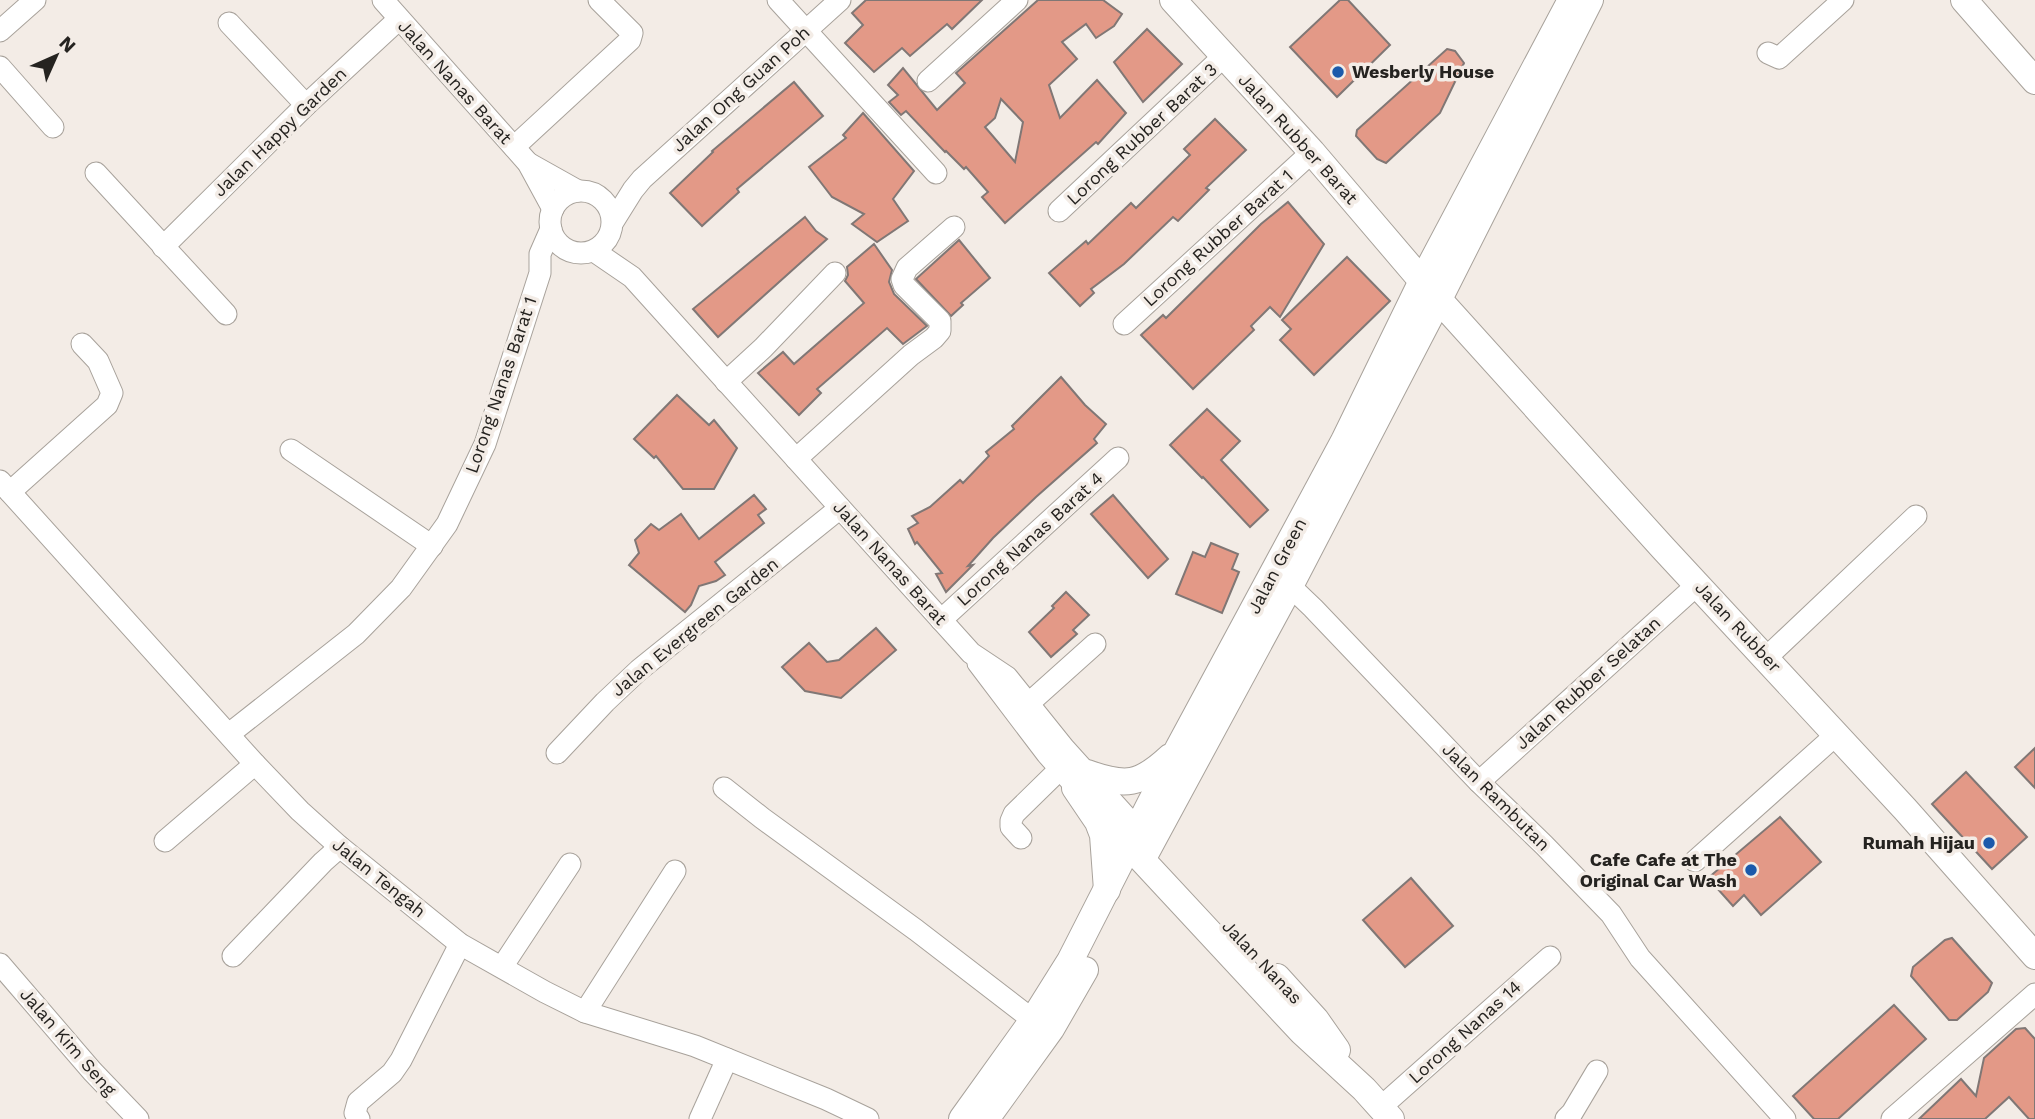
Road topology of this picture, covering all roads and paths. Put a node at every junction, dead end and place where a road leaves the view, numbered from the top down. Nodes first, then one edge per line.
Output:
1 (35, 0) edge
2 (383, 0) edge
3 (599, 0) edge
4 (778, 0) edge
5 (840, 0) edge
6 (1017, 0) edge
7 (1173, 0) edge
8 (1571, 0) edge
9 (1590, 0) edge
10 (1843, 0) edge
11 (1964, 0) edge
12 (399, 19) junction
13 (229, 23) dead end
14 (0, 31) edge
15 (806, 31) junction
16 (1769, 53) dead end
17 (1224, 56) junction
18 (0, 67) edge
19 (928, 81) dead end
20 (2035, 81) edge
21 (306, 105) junction
22 (52, 127) dead end
23 (514, 147) junction
24 (1312, 152) junction
25 (528, 163) junction
26 (96, 173) dead end
27 (936, 173) dead end
28 (642, 179) junction
29 (583, 192) junction
30 (1059, 211) dead end
31 (552, 219) junction
32 (612, 226) junction
33 (954, 227) dead end
34 (163, 247) junction
35 (569, 251) junction
36 (594, 251) junction
37 (540, 273) junction
38 (835, 273) dead end
39 (632, 277) junction
40 (1430, 290) junction
41 (226, 314) dead end
42 (1124, 324) dead end
43 (82, 344) dead end
44 (726, 382) junction
45 (291, 450) dead end
46 (1118, 458) dead end
47 (796, 459) junction
48 (5, 486) edge
49 (840, 508) junction
50 (1916, 516) dead end
51 (432, 546) junction
52 (1698, 584) junction
53 (1290, 586) junction
54 (941, 620) junction
55 (1095, 644) dead end
56 (971, 653) junction
57 (1767, 657) junction
58 (1028, 704) junction
59 (229, 734) junction
60 (1837, 734) junction
61 (1178, 750) junction
62 (557, 753) dead end
63 (255, 764) junction
64 (1074, 777) junction
65 (1479, 782) junction
66 (724, 788) dead end
67 (1021, 838) dead end
68 (165, 841) dead end
69 (1140, 845) junction
70 (340, 847) junction
71 (1695, 861) dead end
72 (570, 864) dead end
73 (675, 871) dead end
74 (1107, 892) junction
75 (460, 944) junction
76 (233, 956) dead end
77 (2035, 956) edge
78 (1550, 957) dead end
79 (0, 964) edge
80 (502, 968) junction
81 (2029, 999) edge
82 (586, 1012) junction
83 (1033, 1020) junction
84 (727, 1059) junction
85 (1597, 1071) dead end
86 (1379, 1105) edge
87 (1778, 1112) edge
88 (138, 1119) edge
89 (359, 1119) edge
90 (700, 1119) edge
91 (868, 1119) edge
92 (962, 1119) edge
93 (986, 1119) edge
94 (1566, 1119) edge
95 (1892, 1119) edge

1 - 14 street
2 - 12 street, Jalan Nanas Barat
3 - 23 street
4 - 15 street
5 - 15 street, Jalan Ong Guan Poh
6 - 19 street
7 - 17 main road, Jalan Rubber Barat
8 - 40 main road, Jalan Green
9 - 40 main road, Jalan Green
10 - 16 street
11 - 20 main road
12 - 21 street, Jalan Happy Garden
12 - 23 street, Jalan Nanas Barat
13 - 21 street
15 - 27 street
15 - 28 street, Jalan Ong Guan Poh
17 - 24 main road, Jalan Rubber Barat
17 - 30 street, Lorong Rubber Barat 3
18 - 22 street
21 - 34 street, Jalan Happy Garden
23 - 25 street, Jalan Nanas Barat
24 - 40 main road, Jalan Rubber Barat
24 - 42 street, Lorong Rubber Barat 1
25 - 29 street, Jalan Nanas Barat
25 - 31 street, Jalan Nanas Barat
26 - 34 street
28 - 29 street, Jalan Ong Guan Poh
28 - 32 street, Jalan Ong Guan Poh
29 - 31 street
29 - 32 street
31 - 35 street
31 - 37 street, Lorong Nanas Barat 1
32 - 36 street
32 - 39 street, Jalan Nanas Barat
33 - 47 street
34 - 41 street
35 - 36 street
35 - 37 street, Lorong Nanas Barat 1
36 - 39 street, Jalan Nanas Barat
37 - 51 street, Lorong Nanas Barat 1
38 - 44 street
39 - 44 street, Jalan Nanas Barat
40 - 52 main road, Jalan Rubber
40 - 53 main road, Jalan Green
40 - 61 main road, Jalan Green
43 - 48 street
44 - 47 street, Jalan Nanas Barat
45 - 51 street
46 - 54 street, Lorong Nanas Barat 4
47 - 49 street, Jalan Nanas Barat
48 - 59 street, Jalan Tengah
49 - 54 street, Jalan Nanas Barat
49 - 62 street, Jalan Evergreen Garden
50 - 57 street
51 - 59 street, Lorong Nanas Barat 1
52 - 57 main road, Jalan Rubber
52 - 65 street, Jalan Rubber Selatan
53 - 65 street, Jalan Rambutan
53 - 69 main road, Jalan Green
54 - 56 street, Jalan Nanas Barat
55 - 58 street
56 - 58 street, Jalan Nanas Barat
56 - 64 street
57 - 60 main road, Jalan Rubber
58 - 64 street, Jalan Nanas Barat
59 - 63 street, Jalan Tengah
60 - 71 street
60 - 77 main road, Jalan Rubber
61 - 64 main road
61 - 69 main road, Jalan Green
63 - 68 street
63 - 70 street, Jalan Tengah
64 - 67 street
64 - 69 street
64 - 74 main road
65 - 87 street, Jalan Rambutan
66 - 83 street
69 - 74 main road, Jalan Green
69 - 86 main road, Jalan Nanas
69 - 93 main road, Jalan Green
70 - 75 street, Jalan Tengah
70 - 76 street
72 - 80 street
73 - 82 street
74 - 83 main road, Jalan Green
75 - 80 street, Jalan Tengah
75 - 89 street
78 - 86 street, Lorong Nanas 14
79 - 88 street, Jalan Kim Seng
80 - 82 street, Jalan Tengah
81 - 95 street
82 - 84 street, Jalan Tengah
83 - 92 main road, Jalan Green
84 - 90 street
84 - 91 street, Jalan Tengah
85 - 94 street

